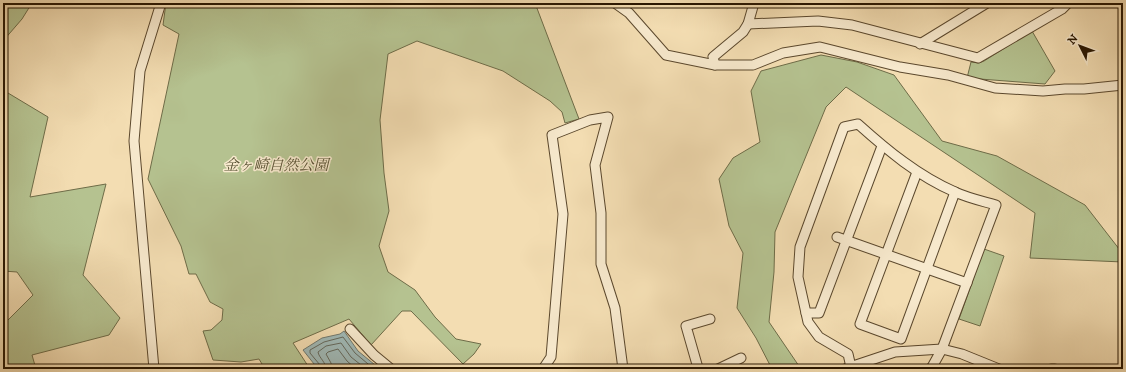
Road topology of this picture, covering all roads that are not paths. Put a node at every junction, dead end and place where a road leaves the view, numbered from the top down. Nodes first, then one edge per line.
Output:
1 (160, 3) edge
2 (615, 3) edge
3 (754, 3) edge
4 (988, 3) edge
5 (1068, 3) edge
6 (748, 24) junction
7 (920, 44) junction
8 (715, 65) junction
9 (1123, 85) edge
10 (882, 146) junction
11 (917, 172) junction
12 (955, 192) junction
13 (838, 237) dead end
14 (848, 240) junction
15 (886, 254) junction
16 (927, 269) junction
17 (967, 283) junction
18 (806, 314) junction
19 (710, 319) dead end
20 (350, 329) dead end
21 (942, 349) junction
22 (741, 358) dead end
23 (848, 368) edge
24 (932, 368) edge
25 (154, 369) edge
26 (391, 369) edge
27 (543, 369) edge
28 (622, 369) edge
29 (695, 369) edge
30 (718, 369) edge
31 (999, 369) edge
32 (1051, 369) edge
33 (1055, 369) edge

1 - 25 street
2 - 8 street
3 - 6 street
4 - 7 street
5 - 7 street
6 - 7 street
6 - 8 street
8 - 9 street
10 - 11 street
10 - 14 street
10 - 18 street
11 - 12 street
11 - 15 street
12 - 16 street
12 - 17 street
13 - 14 street
14 - 15 street
14 - 18 street
15 - 16 street
15 - 16 street
16 - 17 street
17 - 21 street
18 - 23 street
19 - 29 street
20 - 26 street
21 - 23 street
21 - 24 street
21 - 31 street
22 - 30 street
27 - 28 street
32 - 33 street

